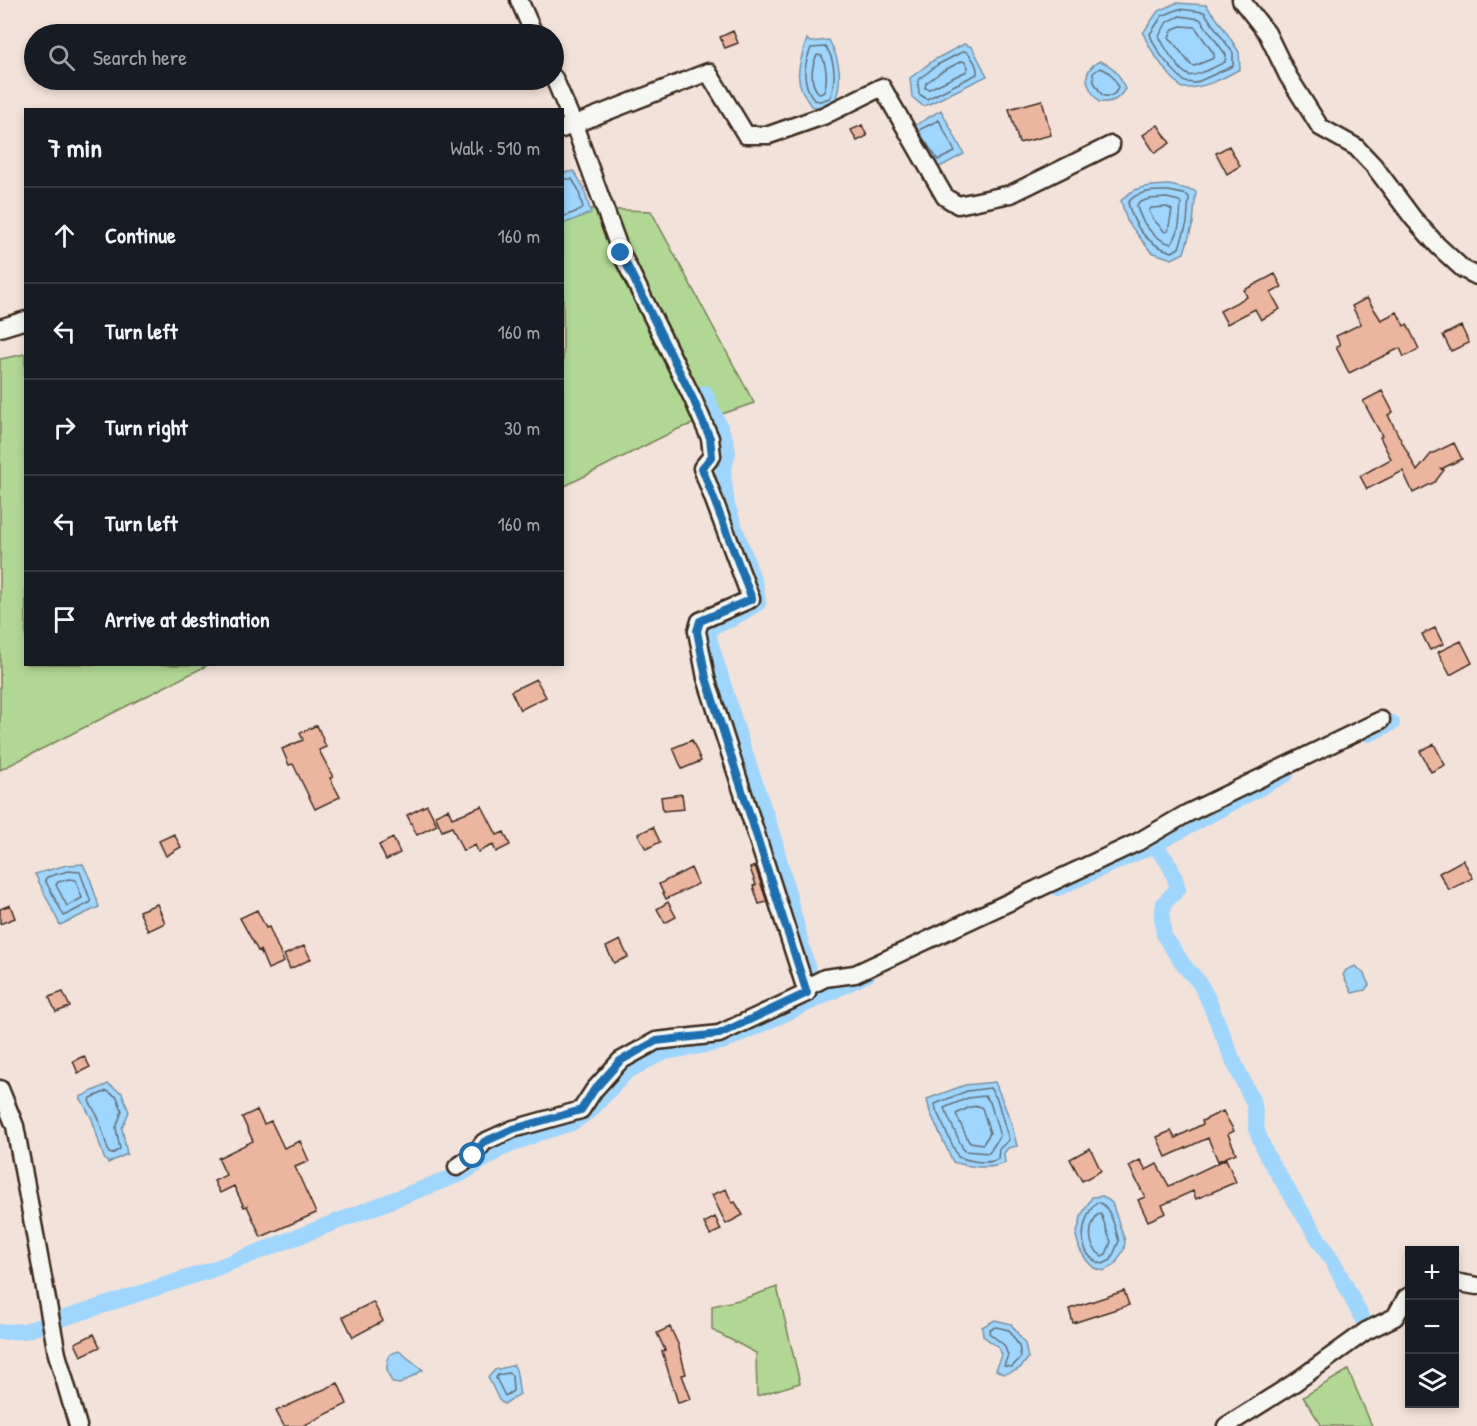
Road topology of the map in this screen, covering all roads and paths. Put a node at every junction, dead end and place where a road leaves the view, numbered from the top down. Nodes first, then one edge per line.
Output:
1 (519, 0) edge
2 (1240, 0) edge
3 (530, 24) edge
4 (557, 90) edge
5 (563, 108) edge
6 (568, 127) edge
7 (1111, 145) dead end
8 (1477, 276) edge
9 (24, 321) edge
10 (0, 328) edge
11 (1381, 720) dead end
12 (805, 987) junction
13 (0, 1089) edge
14 (457, 1167) dead end
15 (1459, 1283) edge
16 (1477, 1286) edge
17 (1405, 1300) edge
18 (78, 1426) edge
19 (1226, 1426) edge

1 - 3 street
2 - 8 street
4 - 5 street
6 - 7 street
6 - 12 street
9 - 10 street
11 - 12 street
12 - 14 street
13 - 18 street
15 - 16 street
17 - 19 street

